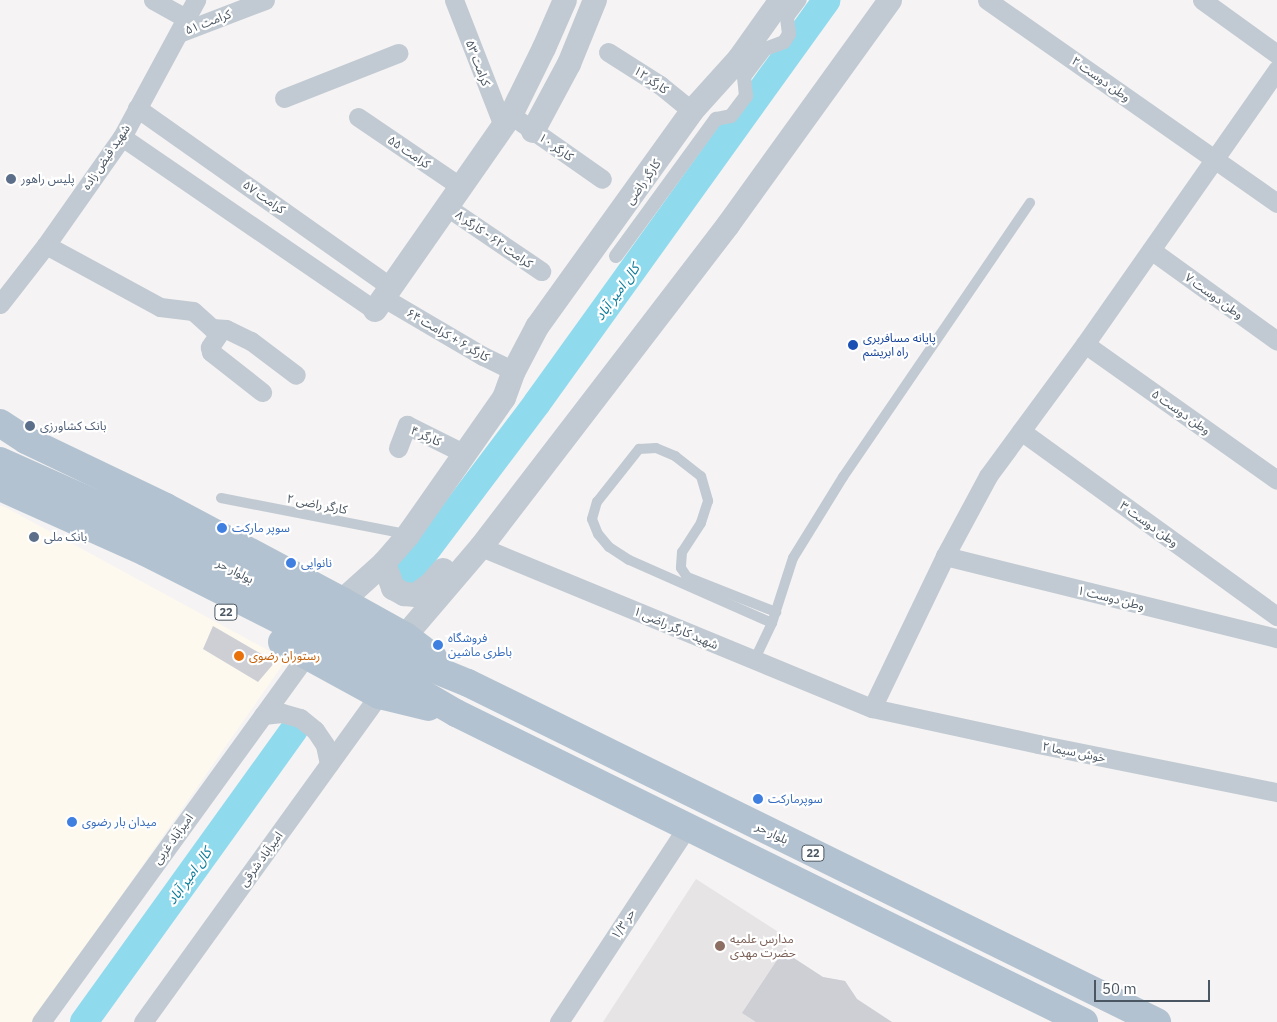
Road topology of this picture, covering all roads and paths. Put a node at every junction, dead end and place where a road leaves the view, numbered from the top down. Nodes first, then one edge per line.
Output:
1 (153, 0) edge
2 (196, 0) edge
3 (265, 0) edge
4 (454, 0) edge
5 (565, 0) edge
6 (595, 0) edge
7 (781, 0) edge
8 (800, 0) edge
9 (890, 0) edge
10 (987, 0) edge
11 (1202, 0) edge
12 (182, 25) junction
13 (608, 52) dead end
14 (398, 53) dead end
15 (1277, 54) edge
16 (1277, 70) edge
17 (284, 98) dead end
18 (137, 108) junction
19 (692, 112) junction
20 (358, 117) dead end
21 (507, 120) junction
22 (532, 131) junction
23 (122, 137) junction
24 (1215, 159) junction
25 (602, 179) dead end
26 (460, 187) junction
27 (1030, 203) dead end
28 (1277, 203) edge
29 (447, 206) junction
30 (46, 244) junction
31 (1151, 250) junction
32 (616, 256) dead end
33 (541, 271) dead end
34 (383, 298) junction
35 (0, 304) edge
36 (222, 328) junction
37 (1277, 341) edge
38 (1085, 344) junction
39 (514, 371) junction
40 (296, 375) dead end
41 (262, 392) dead end
42 (0, 423) edge
43 (1021, 431) junction
44 (398, 448) dead end
45 (465, 454) junction
46 (549, 459) junction
47 (0, 470) edge
48 (1277, 480) edge
49 (0, 498) edge
50 (221, 498) dead end
51 (408, 534) junction
52 (481, 547) junction
53 (945, 556) junction
54 (384, 563) junction
55 (342, 601) junction
56 (776, 612) junction
57 (1277, 616) edge
58 (772, 623) junction
59 (405, 636) junction
60 (1277, 638) edge
61 (306, 656) junction
62 (754, 661) junction
63 (468, 683) junction
64 (379, 696) junction
65 (872, 708) junction
66 (456, 712) junction
67 (263, 715) junction
68 (329, 764) junction
69 (1277, 792) edge
70 (687, 827) junction
71 (41, 1022) edge
72 (143, 1022) edge
73 (559, 1022) edge
74 (1084, 1022) edge
75 (1157, 1022) edge

1 - 12 street
2 - 12 street, شهید فیض زاده
3 - 12 street, کرامت ۵۱
4 - 21 street, کرامت ۵۳
5 - 21 street
6 - 22 street
7 - 19 street, کارگر راضی
8 - 32 street
9 - 46 street
10 - 24 street, وطن دوست ۲
11 - 15 street
12 - 18 street, شهید فیض زاده
13 - 19 street, کارگر ۱۲
14 - 17 street
16 - 24 street
18 - 23 street, شهید فیض زاده
18 - 34 street, کرامت ۵۷
19 - 39 street, کارگر راضی
20 - 26 street, کرامت ۵۵
21 - 22 street, کارگر ۱۰
21 - 26 street
22 - 25 street, کارگر ۱۰
23 - 30 street, شهید فیض زاده
23 - 34 street
24 - 28 street, وطن دوست ۲
24 - 31 street
26 - 29 street
27 - 56 lane
29 - 33 street, کرامت ۶۲ - کارگر ۸
29 - 34 street
30 - 35 street, شهید فیض زاده
30 - 36 street
31 - 37 street, وطن دوست ۷
31 - 38 street
34 - 39 street, کارگر ۶ + کرامت ۶۴
36 - 40 street
36 - 41 street
38 - 43 street
38 - 48 street, وطن دوست ۵
39 - 45 street, کارگر راضی
42 - 55 main road, 22
43 - 53 street
43 - 57 street, وطن دوست ۳
44 - 45 street, کارگر ۴
45 - 51 street, کارگر راضی
46 - 52 street
46 - 54 street
47 - 63 main road, بولوار حر
47 - 66 main road, بولوار حر
49 - 61 main road, 22
50 - 51 lane, کارگر راضی ۲
51 - 54 street, کارگر راضی
52 - 59 street
52 - 62 street, شهید کارگر راضی ۱
53 - 60 street, وطن دوست ۱
53 - 65 street
54 - 55 street, کارگر راضی
55 - 59 main road, 22
56 - 58 lane
56 - 58 lane
58 - 62 lane
59 - 63 main road, 22
61 - 64 main road, 22
61 - 67 street, امیرآباد غربی
62 - 65 street, شهید کارگر راضی ۱
63 - 75 main road, بلوار حر / 22
64 - 66 main road, 22
64 - 68 street, امیرآباد شرقی
65 - 69 street, خوش سیما ۲
66 - 70 main road, 22
67 - 68 street
67 - 71 street, امیرآباد غربی
68 - 72 street, امیرآباد شرقی
70 - 73 street, حر ۱/۳
70 - 74 main road, 22

